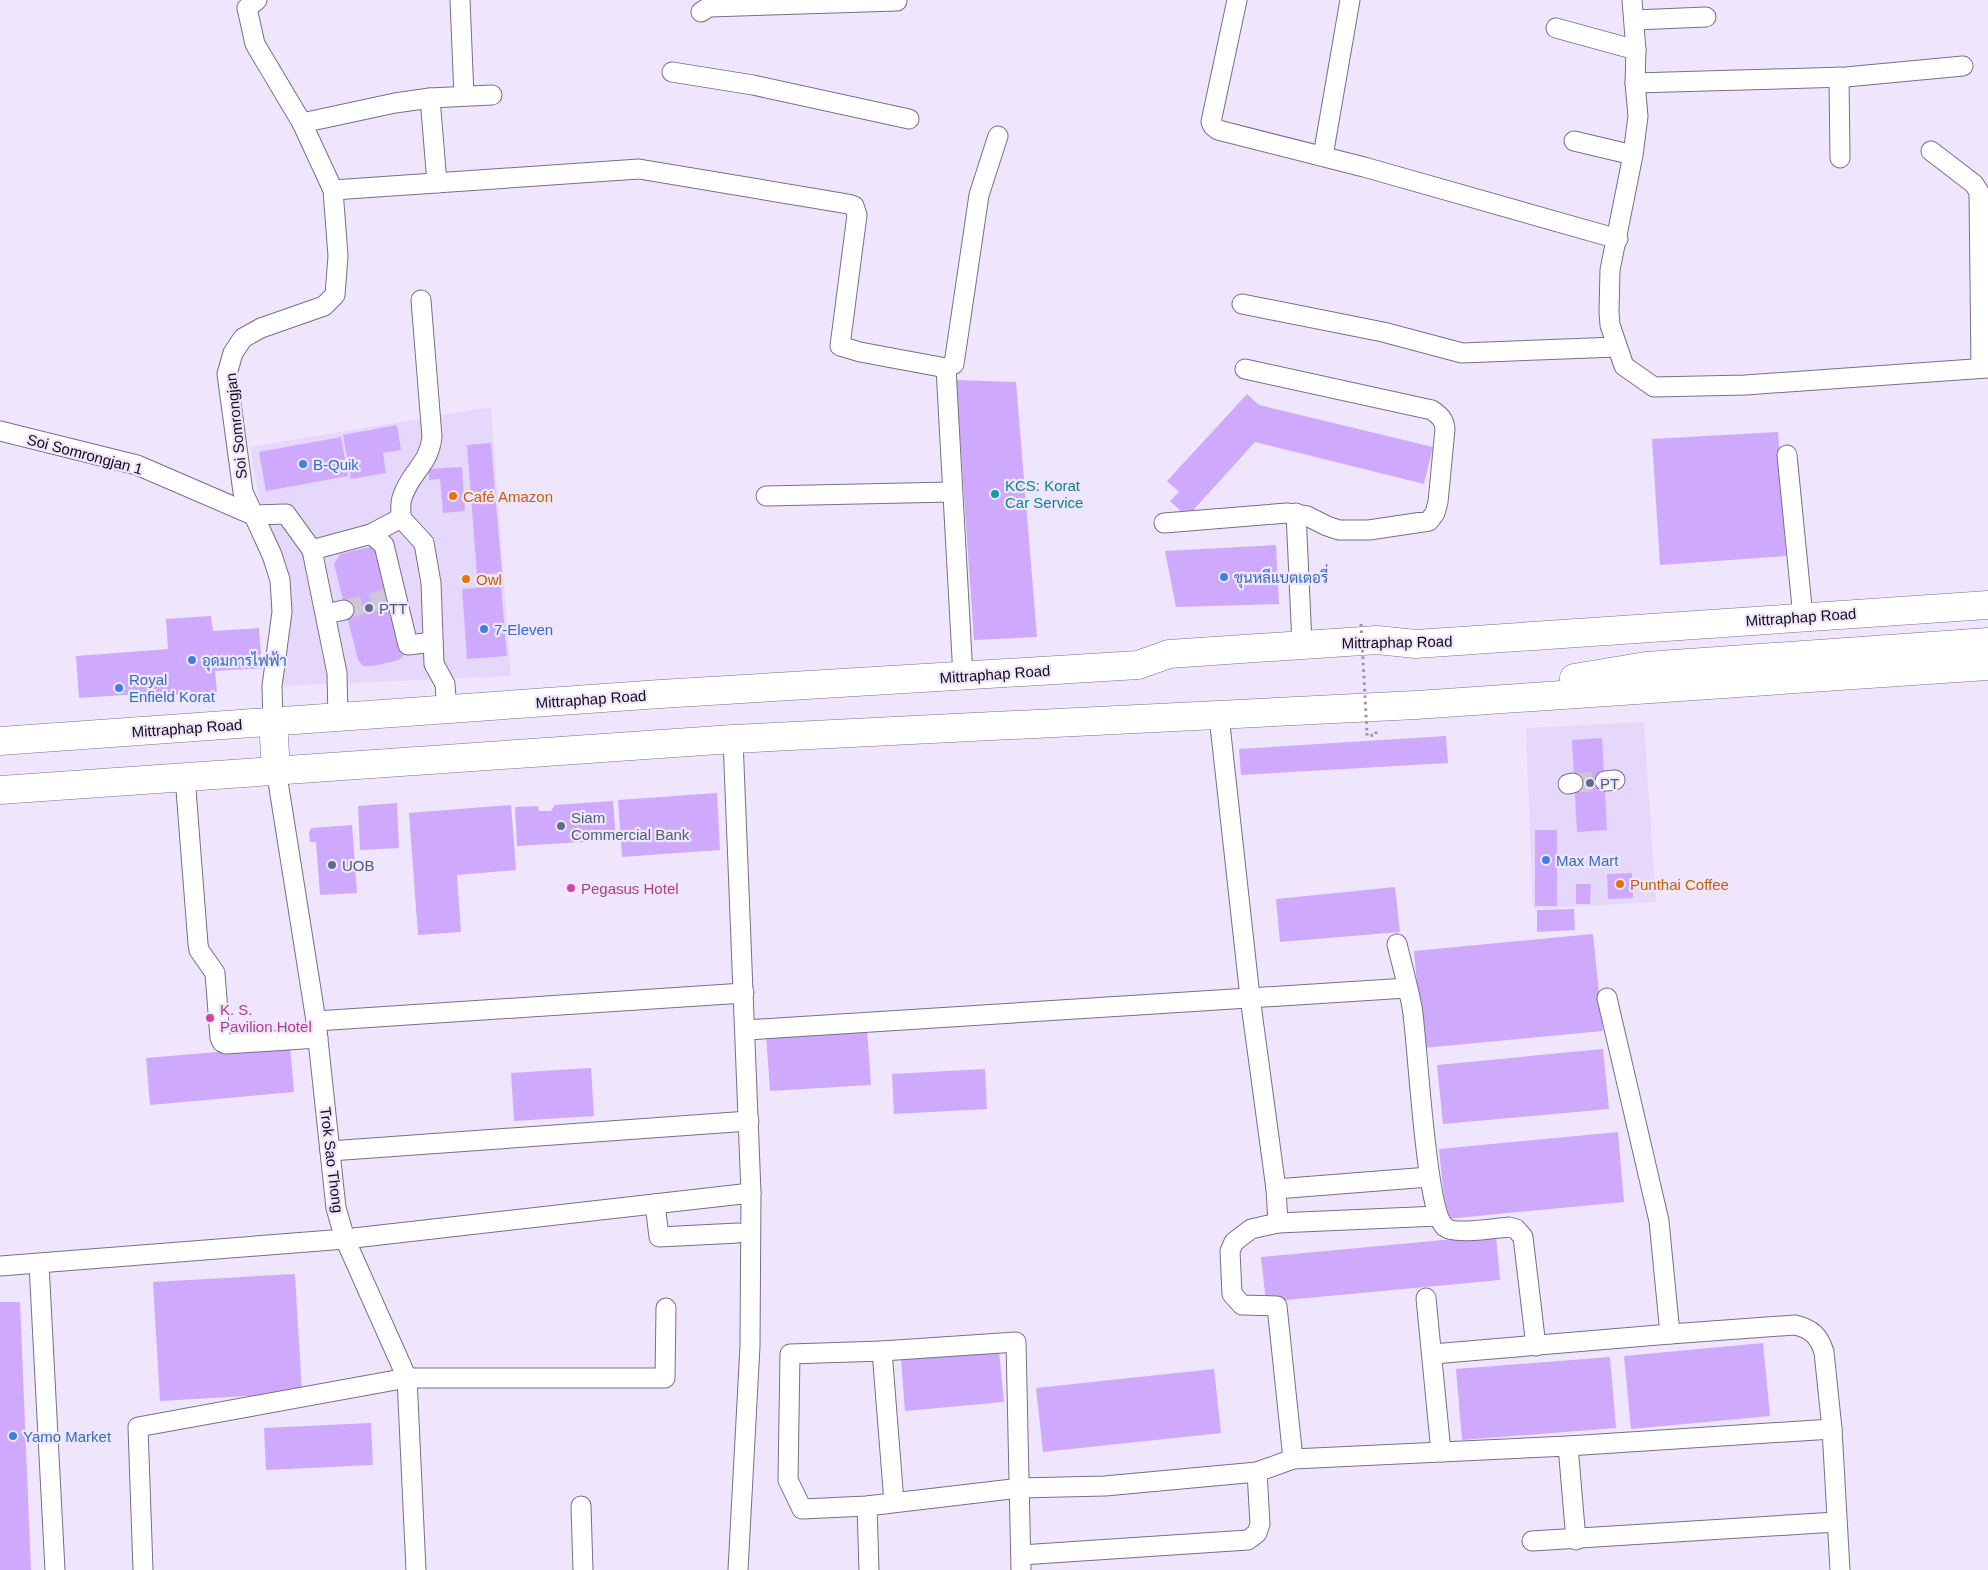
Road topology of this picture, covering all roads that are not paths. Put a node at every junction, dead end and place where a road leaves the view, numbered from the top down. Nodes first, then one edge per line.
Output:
1 (257, 0) edge
2 (460, 0) edge
3 (1237, 0) edge
4 (1350, 0) edge
5 (1632, 0) edge
6 (897, 1) edge
7 (821, 2) edge
8 (701, 12) dead end
9 (1706, 17) dead end
10 (1634, 20) junction
11 (1556, 28) dead end
12 (1636, 50) junction
13 (1963, 66) dead end
14 (672, 72) dead end
15 (1839, 77) junction
16 (1635, 83) junction
17 (492, 95) dead end
18 (464, 96) junction
19 (430, 98) junction
20 (908, 119) dead end
21 (302, 123) junction
22 (998, 136) dead end
23 (1574, 140) dead end
24 (1931, 151) dead end
25 (1633, 155) junction
26 (1323, 156) junction
27 (1840, 158) dead end
28 (437, 183) junction
29 (333, 190) junction
30 (1618, 239) junction
31 (421, 300) dead end
32 (1242, 304) dead end
33 (1617, 347) junction
34 (946, 368) junction
35 (1984, 368) edge
36 (1245, 369) dead end
37 (0, 431) edge
38 (1787, 455) dead end
39 (952, 492) junction
40 (766, 496) dead end
41 (1296, 513) junction
42 (253, 515) junction
43 (401, 518) junction
44 (1164, 524) dead end
45 (371, 534) junction
46 (312, 550) junction
47 (1988, 605) edge
48 (1804, 617) junction
49 (433, 642) junction
50 (1988, 642) edge
51 (1302, 644) junction
52 (1988, 666) edge
53 (962, 676) junction
54 (1416, 705) junction
55 (447, 710) junction
56 (1219, 716) junction
57 (338, 718) junction
58 (273, 722) junction
59 (733, 739) junction
60 (0, 741) edge
61 (276, 769) junction
62 (185, 777) junction
63 (0, 790) edge
64 (1398, 944) dead end
65 (1407, 988) junction
66 (744, 994) junction
67 (1250, 997) junction
68 (1607, 998) dead end
69 (317, 1030) junction
70 (746, 1030) junction
71 (749, 1121) junction
72 (330, 1151) junction
73 (1429, 1177) junction
74 (1276, 1190) junction
75 (752, 1193) junction
76 (655, 1204) junction
77 (1438, 1216) junction
78 (1278, 1223) junction
79 (738, 1233) dead end
80 (345, 1239) junction
81 (39, 1264) junction
82 (0, 1266) edge
83 (1426, 1298) dead end
84 (666, 1308) dead end
85 (1670, 1334) junction
86 (1536, 1346) junction
87 (882, 1350) junction
88 (1433, 1354) junction
89 (407, 1378) junction
90 (1832, 1430) junction
91 (1568, 1446) junction
92 (1441, 1452) junction
93 (1293, 1460) junction
94 (1257, 1472) junction
95 (1020, 1488) junction
96 (894, 1502) junction
97 (581, 1506) dead end
98 (867, 1506) junction
99 (1836, 1522) junction
100 (1576, 1540) junction
101 (1532, 1542) dead end
102 (1021, 1563) edge
103 (55, 1570) edge
104 (143, 1570) edge
105 (416, 1570) edge
106 (583, 1570) edge
107 (738, 1570) edge
108 (869, 1570) edge
109 (1840, 1570) edge

1 - 21 street, Soi Somrongjan
2 - 18 street
3 - 26 street
4 - 26 street
5 - 10 street
6 - 7 street
7 - 8 street
9 - 10 street
10 - 12 street
11 - 12 street
12 - 16 street
13 - 15 street
14 - 20 street
15 - 16 street
15 - 27 street
16 - 25 street
17 - 18 street
18 - 19 street
19 - 21 street
19 - 28 street
21 - 29 street, Soi Somrongjan
22 - 34 street
23 - 25 street
24 - 35 street
25 - 30 street
26 - 30 street
28 - 29 street
28 - 34 street
29 - 42 street, Soi Somrongjan
30 - 33 street
31 - 43 street
32 - 33 street
33 - 35 street
34 - 39 street
36 - 41 street
37 - 42 street, Soi Somrongjan 1
38 - 48 street
39 - 40 street
39 - 53 street
41 - 44 street
41 - 51 street
42 - 46 street
42 - 58 street, Soi Somrongjan
43 - 45 street
43 - 49 street
45 - 46 street
45 - 49 street
46 - 57 street
47 - 48 highway, Mittraphap Road
48 - 51 highway, Mittraphap Road
49 - 55 street
50 - 54 highway
51 - 53 highway, Mittraphap Road
52 - 54 highway
53 - 55 highway, Mittraphap Road
54 - 56 highway
55 - 57 highway, Mittraphap Road
56 - 59 highway
56 - 67 street
57 - 58 highway, Mittraphap Road
58 - 60 highway, Mittraphap Road
58 - 61 highway
59 - 61 highway
59 - 66 street
61 - 62 highway
61 - 69 street, Trok Sao Thong
62 - 63 highway
62 - 69 street
64 - 65 street
65 - 67 street
65 - 73 street
66 - 69 street
66 - 70 street
67 - 70 street
67 - 74 street
68 - 85 street
69 - 72 street, Trok Sao Thong
70 - 71 street
71 - 72 street
71 - 75 street
72 - 80 street, Trok Sao Thong
73 - 74 street
73 - 77 street
74 - 78 street
75 - 76 street
75 - 107 street
76 - 79 street
76 - 80 street
77 - 78 street
77 - 86 street
78 - 93 street
80 - 81 street
80 - 89 street, Trok Sao Thong
81 - 82 street
81 - 103 street
83 - 88 street
84 - 89 street
85 - 86 street
85 - 90 street
86 - 88 street
87 - 95 street
87 - 96 street
87 - 98 street
88 - 92 street
89 - 104 street
89 - 105 street, Trok Sao Thong
90 - 91 street
90 - 99 street
91 - 92 street
91 - 100 street
92 - 93 street
93 - 94 street
94 - 95 street
94 - 102 street
95 - 96 street
95 - 102 street
96 - 98 street
97 - 106 street
98 - 108 street
99 - 100 street
99 - 109 street
100 - 101 street

